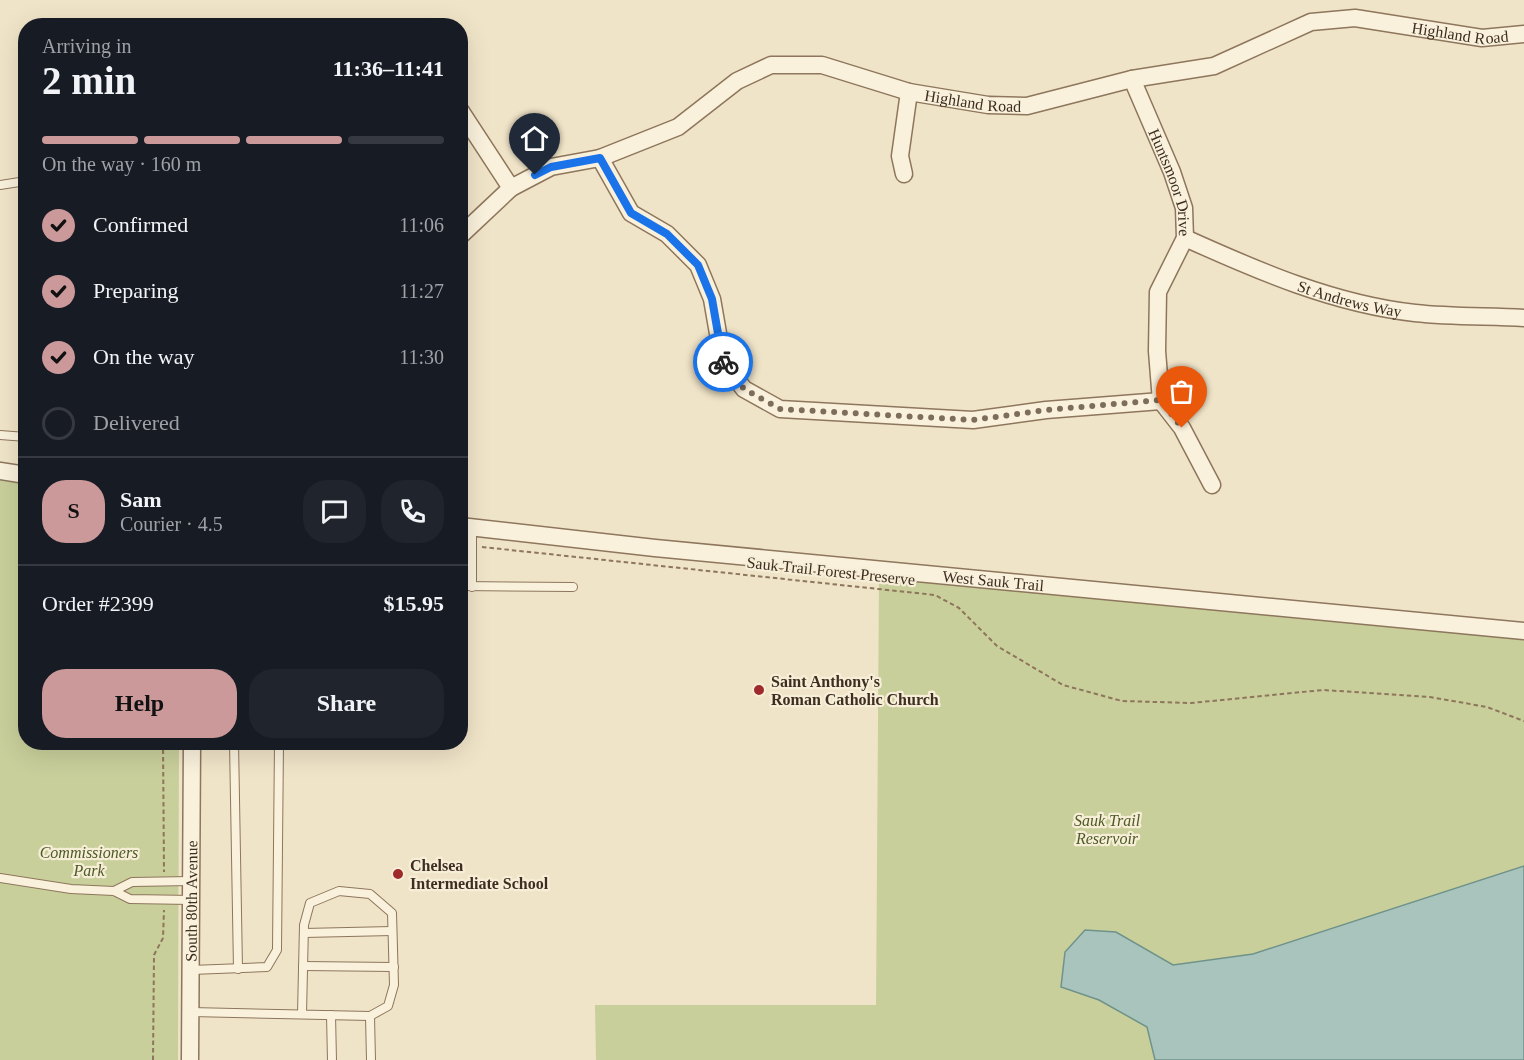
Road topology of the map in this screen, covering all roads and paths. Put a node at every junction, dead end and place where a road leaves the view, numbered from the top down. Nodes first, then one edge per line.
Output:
1 (1524, 34) edge
2 (1132, 79) junction
3 (909, 92) junction
4 (468, 122) edge
5 (600, 158) junction
6 (904, 174) dead end
7 (18, 182) edge
8 (0, 185) edge
9 (511, 188) junction
10 (468, 228) edge
11 (1185, 238) junction
12 (1524, 318) edge
13 (1161, 400) junction
14 (0, 435) edge
15 (18, 436) edge
16 (0, 471) edge
17 (18, 474) edge
18 (1212, 485) dead end
19 (468, 526) edge
20 (468, 534) edge
21 (471, 545) junction
22 (468, 586) edge
23 (472, 586) junction
24 (573, 587) dead end
25 (1524, 631) edge
26 (1524, 721) edge
27 (192, 750) edge
28 (234, 750) edge
29 (279, 750) edge
30 (0, 878) edge
31 (191, 881) junction
32 (114, 891) junction
33 (192, 900) junction
34 (392, 931) junction
35 (304, 933) junction
36 (303, 966) junction
37 (394, 967) junction
38 (238, 969) junction
39 (191, 970) junction
40 (191, 1012) junction
41 (302, 1014) junction
42 (331, 1015) junction
43 (370, 1016) junction
44 (190, 1060) edge
45 (332, 1060) edge
46 (371, 1060) edge

1 - 2 street, Highland Road
2 - 3 street, Highland Road
2 - 11 street, Huntsmoor Drive
3 - 5 street, Highland Road
3 - 6 street
4 - 9 street
5 - 9 street, Highland Road
5 - 13 street
7 - 8 lane
9 - 10 street, Highland Road
11 - 12 street, St Andrews Way
11 - 13 street, Huntsmoor Drive
13 - 18 street
14 - 15 lane
16 - 17 street
19 - 25 street, West Sauk Trail
20 - 21 lane
21 - 23 lane
21 - 26 path, Sauk Trail Forest Preserve
22 - 23 lane
23 - 24 lane
27 - 31 street, South 80th Avenue
28 - 38 lane
29 - 38 lane
30 - 32 lane
31 - 32 lane
31 - 33 street, South 80th Avenue
32 - 33 lane
33 - 39 street, South 80th Avenue
34 - 35 lane
34 - 35 lane
34 - 37 lane
35 - 36 lane
36 - 37 lane
36 - 41 lane
37 - 43 lane
38 - 39 lane
39 - 40 street, South 80th Avenue
40 - 41 lane
40 - 44 street, South 80th Avenue
41 - 42 lane
42 - 43 lane
42 - 45 lane
43 - 46 lane

